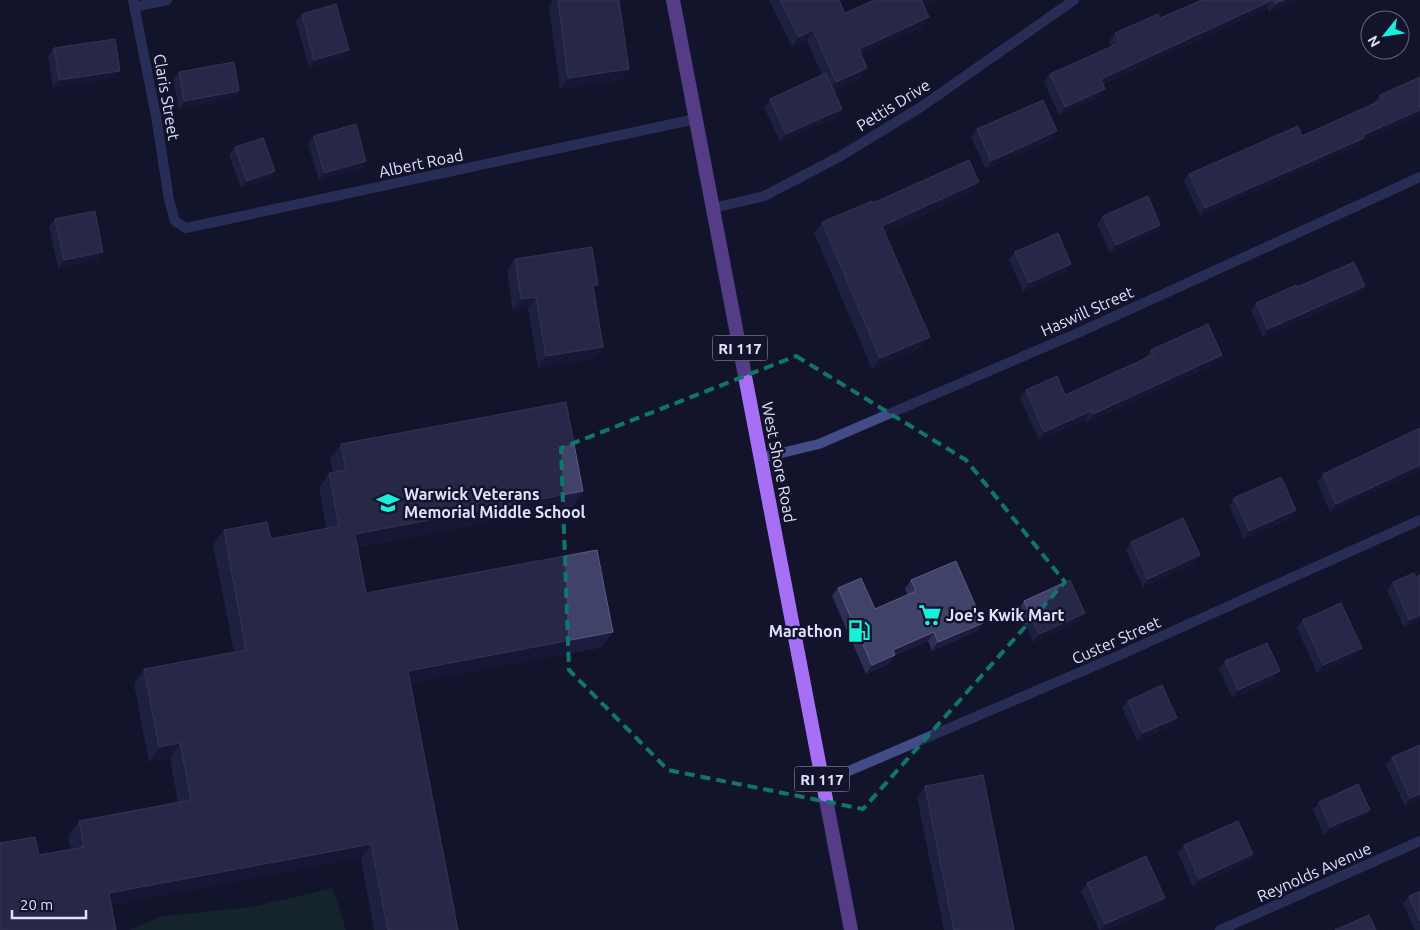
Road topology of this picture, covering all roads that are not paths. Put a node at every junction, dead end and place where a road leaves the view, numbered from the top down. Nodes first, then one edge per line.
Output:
1 (167, 0) edge
2 (673, 0) edge
3 (1074, 0) edge
4 (134, 3) edge
5 (696, 119) junction
6 (1420, 177) edge
7 (169, 200) joint
8 (713, 208) junction
9 (761, 458) junction
10 (1420, 520) edge
11 (823, 782) junction
12 (1420, 841) edge
13 (852, 930) edge
14 (1220, 930) edge

1 - 4 street
2 - 5 main road, West Shore Road / RI 117
3 - 8 street, Pettis Drive
4 - 7 street, Claris Street
5 - 7 street, Albert Road
5 - 8 main road, West Shore Road / RI 117
6 - 9 street, Haswill Street
8 - 9 main road, West Shore Road / RI 117
9 - 11 main road, West Shore Road / RI 117
10 - 11 street, Custer Street
11 - 13 main road, West Shore Road / RI 117
12 - 14 street, Reynolds Avenue

